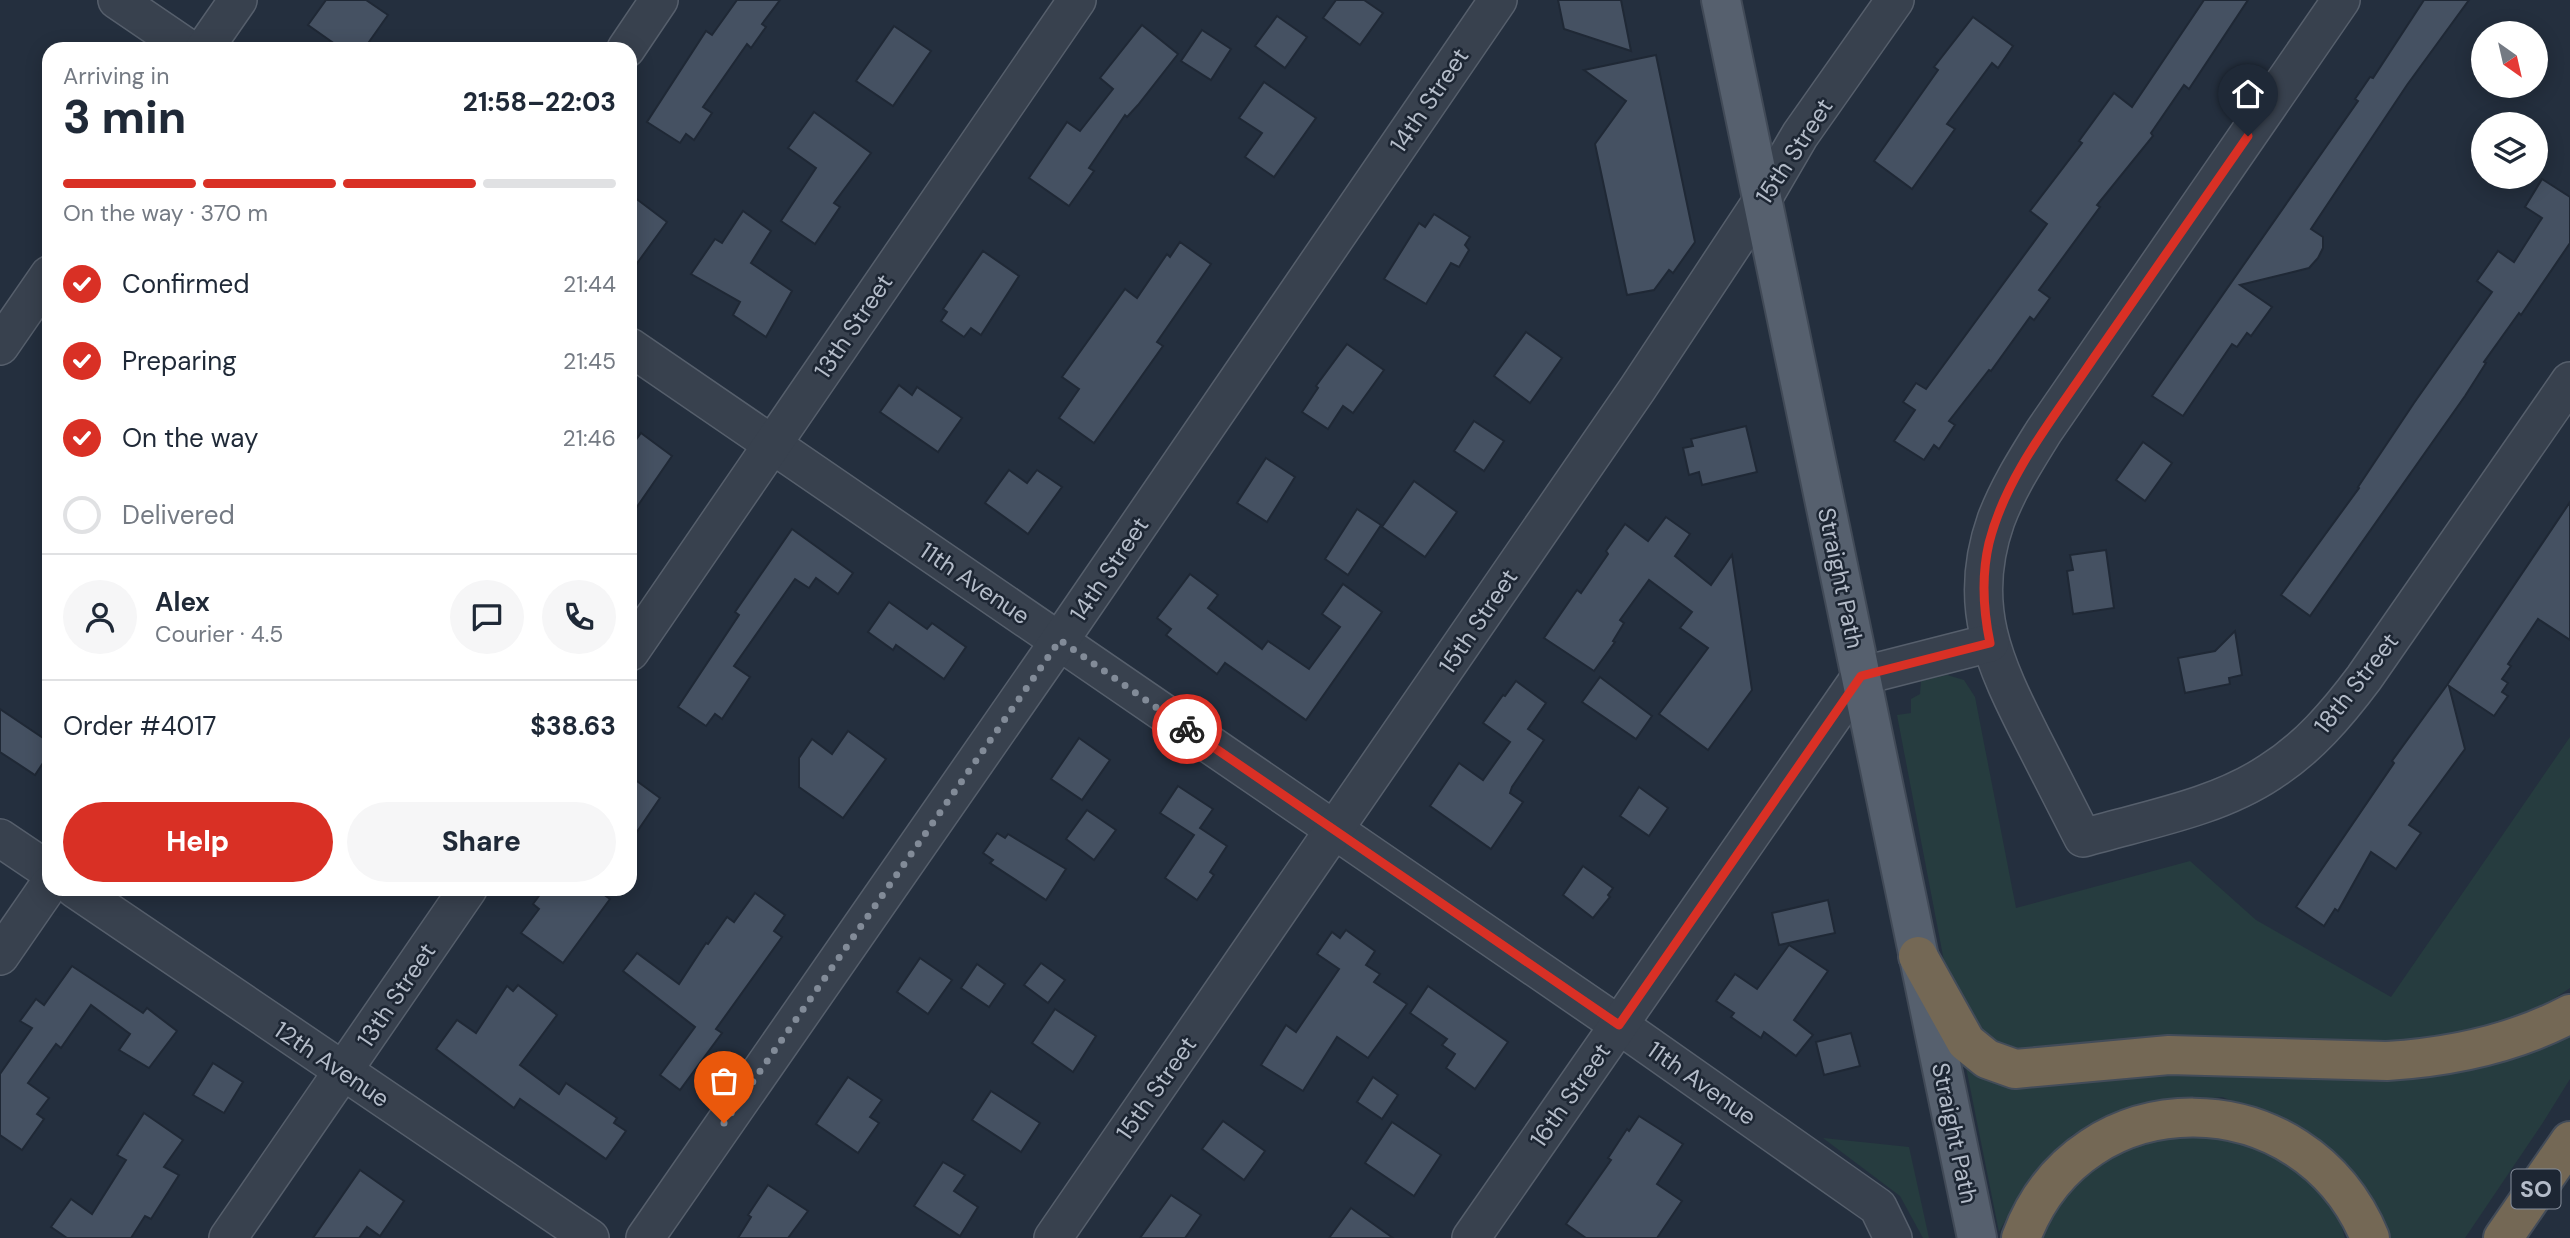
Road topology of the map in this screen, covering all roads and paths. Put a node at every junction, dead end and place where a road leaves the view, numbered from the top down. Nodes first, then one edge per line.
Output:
1 (117, 0) edge
2 (238, 0) edge
3 (659, 0) edge
4 (1077, 0) edge
5 (1721, 0) edge
6 (1895, 0) edge
7 (2342, 0) edge
8 (1485, 4) edge
9 (179, 42) edge
10 (209, 42) edge
11 (630, 42) edge
12 (1761, 202) junction
13 (42, 285) edge
14 (0, 346) edge
15 (637, 352) edge
16 (2570, 381) edge
17 (772, 444) junction
18 (1060, 640) junction
19 (637, 642) edge
20 (1990, 643) junction
21 (1861, 676) junction
22 (1334, 831) junction
23 (0, 838) edge
24 (42, 866) edge
25 (42, 894) edge
26 (85, 896) edge
27 (463, 896) edge
28 (0, 956) edge
29 (1918, 956) junction
30 (2570, 1014) edge
31 (1619, 1025) junction
32 (343, 1072) junction
33 (2570, 1141) edge
34 (228, 1238) edge
35 (590, 1238) edge
36 (645, 1238) edge
37 (1053, 1238) edge
38 (1471, 1238) edge
39 (1893, 1238) edge
40 (1977, 1238) edge
41 (2021, 1238) edge
42 (2371, 1238) edge
43 (2503, 1238) edge

1 - 9 street
2 - 10 street
3 - 11 street
4 - 17 street, 13th Street
5 - 12 main road, Straight Path
6 - 12 street, 15th Street
7 - 20 street
8 - 18 street, 14th Street
12 - 21 main road, Straight Path
12 - 22 street, 15th Street
13 - 14 street
15 - 17 street, 11th Avenue
16 - 20 street, 18th Street
17 - 18 street, 11th Avenue
17 - 19 street, 13th Street
18 - 22 street, 11th Avenue
18 - 36 street, 14th Street
20 - 21 street
21 - 29 main road, Straight Path
21 - 31 street, 16th Street
22 - 31 street, 11th Avenue
22 - 37 street, 15th Street
23 - 24 street
25 - 28 street
26 - 32 street, 12th Avenue
27 - 32 street, 13th Street
29 - 30 highway
29 - 40 main road, Straight Path
31 - 38 street, 16th Street
31 - 39 street, 11th Avenue
32 - 34 street, 13th Street
32 - 35 street, 12th Avenue
33 - 43 highway, SO
41 - 42 highway

